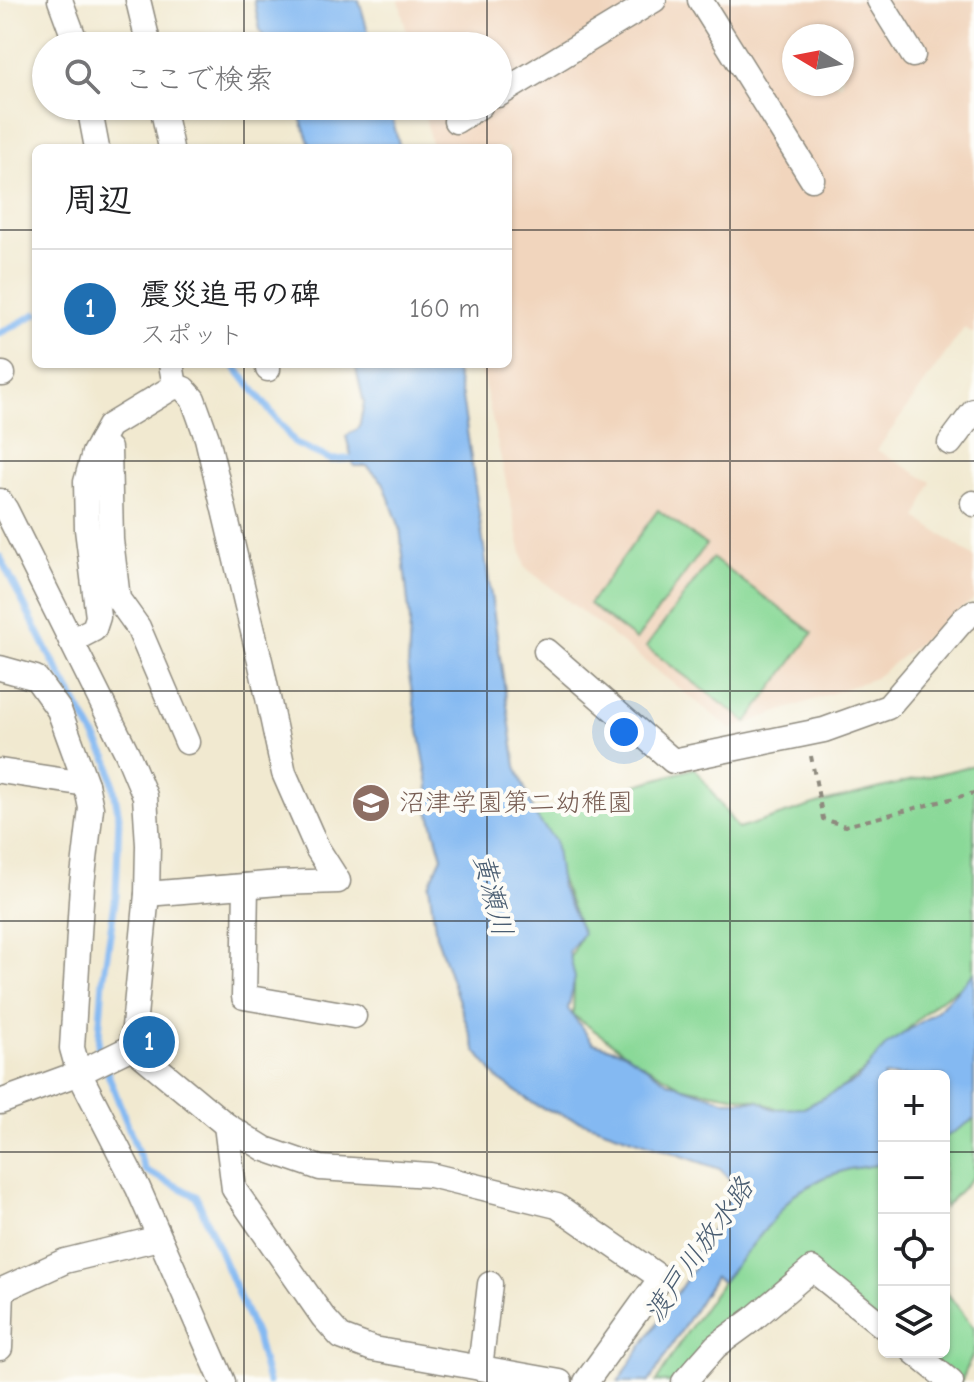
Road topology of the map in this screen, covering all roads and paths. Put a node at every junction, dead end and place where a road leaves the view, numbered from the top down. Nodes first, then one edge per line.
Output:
1 (60, 0) edge
2 (138, 0) edge
3 (654, 0) edge
4 (700, 0) edge
5 (879, 0) edge
6 (72, 32) edge
7 (146, 32) edge
8 (913, 55) dead end
9 (512, 86) edge
10 (92, 120) edge
11 (165, 120) edge
12 (96, 144) edge
13 (170, 144) edge
14 (812, 179) dead end
15 (173, 375) edge
16 (974, 411) edge
17 (100, 442) junction
18 (950, 443) dead end
19 (0, 501) edge
20 (974, 612) edge
21 (71, 641) junction
22 (546, 651) dead end
23 (0, 668) edge
24 (807, 734) junction
25 (187, 742) dead end
26 (0, 771) edge
27 (86, 784) junction
28 (974, 793) edge
29 (246, 886) junction
30 (147, 894) junction
31 (354, 1016) dead end
32 (132, 1047) junction
33 (79, 1073) junction
34 (0, 1102) edge
35 (226, 1125) junction
36 (159, 1238) junction
37 (490, 1284) dead end
38 (1, 1290) edge
39 (878, 1322) edge
40 (0, 1348) edge
41 (921, 1358) edge
42 (480, 1368) junction
43 (223, 1382) edge
44 (560, 1382) edge
45 (586, 1382) edge
46 (684, 1382) edge
47 (951, 1382) edge

1 - 6 street
2 - 7 street
3 - 9 street
4 - 14 street
5 - 8 street
10 - 12 street
11 - 13 street
15 - 17 street
15 - 29 street
16 - 18 street
17 - 21 street
17 - 25 street
19 - 21 street
20 - 24 street
21 - 30 street
22 - 24 street
23 - 27 street
24 - 28 path
26 - 27 street
27 - 33 street
29 - 30 street
29 - 31 street
30 - 32 street
32 - 33 street
32 - 35 street
33 - 34 street
33 - 36 street
35 - 42 street
35 - 45 street
36 - 38 street
36 - 43 street
37 - 42 street
38 - 40 street
39 - 46 street
41 - 47 street
42 - 44 street

